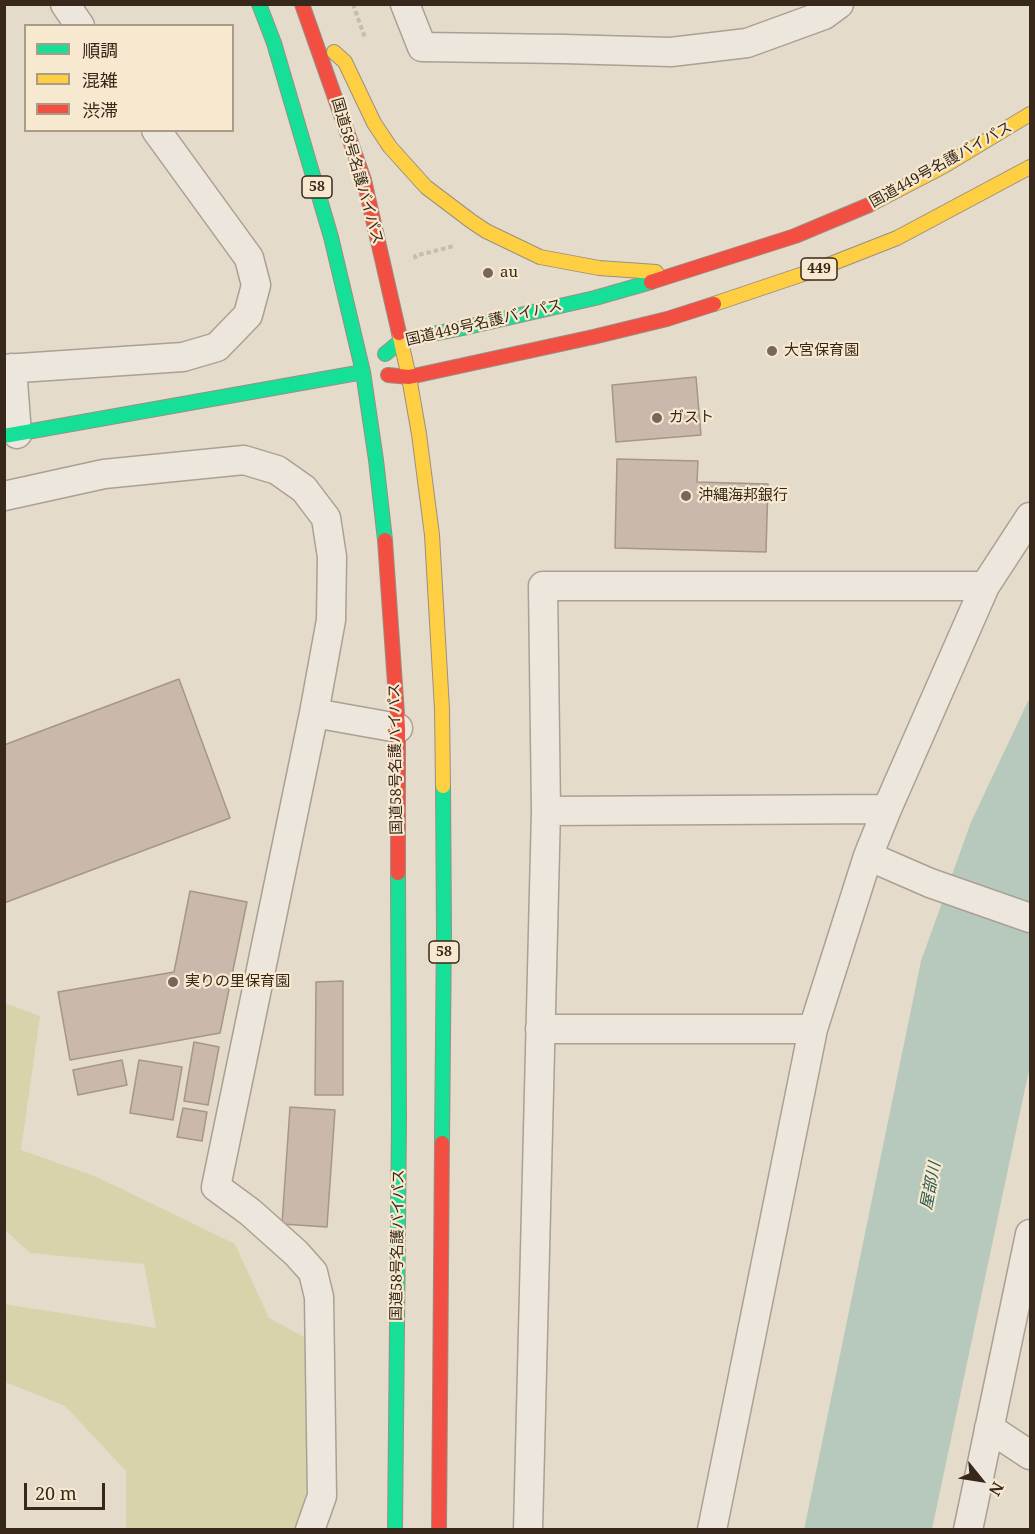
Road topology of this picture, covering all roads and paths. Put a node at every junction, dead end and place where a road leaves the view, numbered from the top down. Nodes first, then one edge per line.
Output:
1 (64, 4) edge
2 (259, 4) edge
3 (302, 4) edge
4 (405, 4) edge
5 (838, 4) edge
6 (79, 24) edge
7 (312, 29) junction
8 (1030, 114) edge
9 (157, 132) edge
10 (1030, 167) edge
11 (685, 272) junction
12 (402, 340) junction
13 (8, 369) edge
14 (363, 372) junction
15 (409, 377) junction
16 (11, 435) edge
17 (4, 496) edge
18 (1030, 517) edge
19 (985, 586) junction
20 (314, 713) junction
21 (398, 728) junction
22 (887, 809) junction
23 (546, 811) junction
24 (868, 856) junction
25 (1030, 918) edge
26 (540, 1029) junction
27 (813, 1029) junction
28 (1030, 1234) edge
29 (989, 1428) junction
30 (1030, 1455) edge
31 (310, 1530) edge
32 (395, 1530) edge
33 (439, 1530) edge
34 (528, 1530) edge
35 (712, 1530) edge
36 (968, 1530) edge

1 - 6 street
2 - 14 main road, 国道58号名護バイパス / 58
3 - 7 main road, 国道58号名護バイパス / 58
4 - 5 street
7 - 11 main road
7 - 12 main road, 国道58号名護バイパス / 58
8 - 11 main road, 国道449号名護バイパス
9 - 13 street
10 - 15 main road, 449
11 - 12 main road, 国道449号名護バイパス
12 - 14 main road, 国道449号名護バイパス
12 - 15 main road, 58
13 - 16 street
14 - 15 main road, 449
14 - 16 main road
14 - 21 main road, 国道58号名護バイパス / 58
15 - 33 main road, 58
17 - 20 street
18 - 19 street
19 - 22 street
19 - 23 street
20 - 21 street
20 - 31 street
21 - 32 main road, 国道58号名護バイパス / 58
22 - 23 street
22 - 24 street
23 - 26 street
24 - 25 street
24 - 27 street
26 - 27 street
26 - 34 street
27 - 35 street
28 - 29 street
29 - 30 street
29 - 36 street

